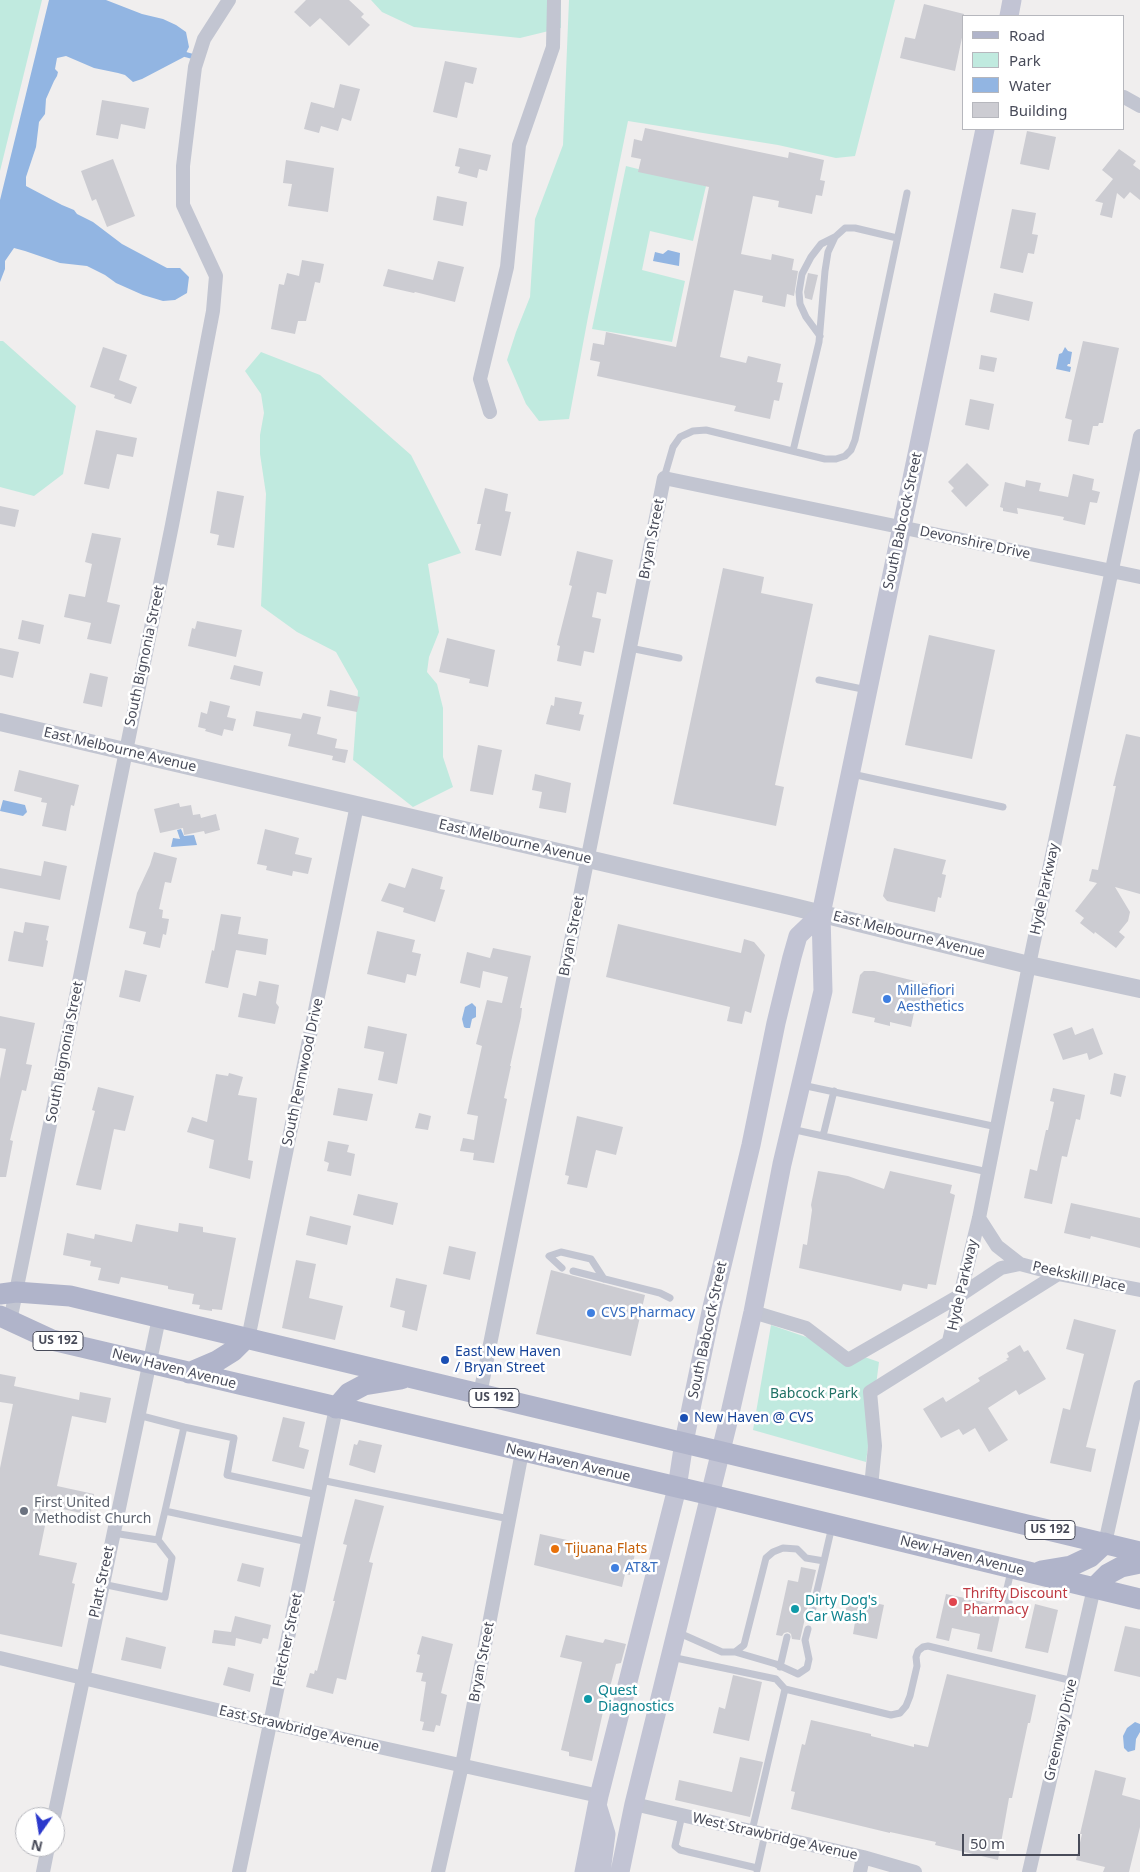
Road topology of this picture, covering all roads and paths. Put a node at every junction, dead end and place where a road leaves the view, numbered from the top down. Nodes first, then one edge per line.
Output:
1 (229, 0) edge
2 (554, 0) edge
3 (1012, 0) edge
4 (1009, 15) edge
5 (1125, 98) edge
6 (1140, 106) edge
7 (985, 130) edge
8 (907, 193) dead end
9 (835, 237) junction
10 (897, 238) junction
11 (820, 336) junction
12 (490, 412) dead end
13 (1140, 436) edge
14 (793, 451) junction
15 (664, 478) junction
16 (901, 527) junction
17 (1111, 571) junction
18 (1140, 577) edge
19 (630, 648) junction
20 (679, 658) dead end
21 (819, 680) dead end
22 (867, 690) junction
23 (0, 722) edge
24 (125, 752) junction
25 (850, 774) junction
26 (358, 805) junction
27 (1003, 807) dead end
28 (588, 859) junction
29 (820, 914) junction
30 (1029, 965) junction
31 (1140, 989) edge
32 (801, 1084) junction
33 (834, 1092) junction
34 (997, 1127) junction
35 (790, 1129) junction
36 (823, 1136) junction
37 (988, 1172) junction
38 (979, 1218) junction
39 (1020, 1264) junction
40 (562, 1268) dead end
41 (573, 1271) dead end
42 (1058, 1274) junction
43 (604, 1279) junction
44 (1140, 1290) edge
45 (8, 1293) edge
46 (959, 1296) junction
47 (670, 1298) dead end
48 (753, 1312) junction
49 (159, 1318) junction
50 (5, 1319) edge
51 (246, 1339) junction
52 (949, 1341) junction
53 (149, 1363) junction
54 (189, 1373) junction
55 (413, 1378) junction
56 (1140, 1387) edge
57 (480, 1394) junction
58 (336, 1408) junction
59 (138, 1415) junction
60 (184, 1427) junction
61 (684, 1442) junction
62 (722, 1451) junction
63 (522, 1452) junction
64 (321, 1480) junction
65 (871, 1487) junction
66 (677, 1488) junction
67 (318, 1494) junction
68 (711, 1495) junction
69 (165, 1511) junction
70 (510, 1520) junction
71 (832, 1525) junction
72 (113, 1533) junction
73 (158, 1540) junction
74 (308, 1542) junction
75 (1105, 1543) junction
76 (1140, 1552) edge
77 (824, 1562) junction
78 (1140, 1563) edge
79 (1021, 1570) junction
80 (102, 1584) junction
81 (1094, 1588) junction
82 (1140, 1599) edge
83 (1010, 1602) dead end
84 (812, 1612) dead end
85 (808, 1629) dead end
86 (676, 1632) junction
87 (787, 1637) dead end
88 (734, 1652) junction
89 (670, 1656) junction
90 (0, 1658) edge
91 (780, 1666) junction
92 (82, 1678) junction
93 (1073, 1681) junction
94 (785, 1689) junction
95 (271, 1723) junction
96 (462, 1765) junction
97 (598, 1801) junction
98 (634, 1804) junction
99 (56, 1807) edge
100 (682, 1815) junction
101 (758, 1833) junction
102 (46, 1857) edge
103 (863, 1857) junction
104 (757, 1870) edge
105 (43, 1872) edge
106 (239, 1872) edge
107 (438, 1872) edge
108 (584, 1872) edge
109 (601, 1872) edge
110 (620, 1872) edge
111 (860, 1872) edge
112 (915, 1872) edge
113 (1029, 1872) edge

1 - 24 street, South Bignonia Street
2 - 12 street
3 - 4 main road
5 - 6 street
7 - 16 main road, South Babcock Street
8 - 10 lane
9 - 10 lane
9 - 11 lane
9 - 11 lane
10 - 14 lane
11 - 14 lane
13 - 17 street, Hyde Parkway
14 - 15 lane
15 - 16 street, Devonshire Drive
15 - 19 street, Bryan Street
16 - 17 street, Devonshire Drive
16 - 22 main road, South Babcock Street
17 - 18 street, Devonshire Drive
17 - 30 street, Hyde Parkway
19 - 20 lane
19 - 28 street, Bryan Street
21 - 22 lane
22 - 25 main road, South Babcock Street
23 - 24 street, East Melbourne Avenue
24 - 26 street, East Melbourne Avenue
24 - 45 street, South Bignonia Street
25 - 27 lane
25 - 29 main road, South Babcock Street
26 - 28 street, East Melbourne Avenue
26 - 51 street, South Pennwood Drive
28 - 29 street, East Melbourne Avenue
28 - 57 street, Bryan Street
29 - 30 street, East Melbourne Avenue
29 - 32 main road, South Babcock Street
29 - 61 main road, South Babcock Street
30 - 31 street, East Melbourne Avenue
30 - 34 street, Hyde Parkway
32 - 33 lane
32 - 35 main road, South Babcock Street
33 - 34 lane
33 - 36 lane
34 - 37 street, Hyde Parkway
35 - 36 lane
35 - 48 main road, South Babcock Street
36 - 37 lane
37 - 38 street, Hyde Parkway
38 - 39 street, Peekskill Place
38 - 46 street, Hyde Parkway
39 - 42 street, Peekskill Place
39 - 46 street
40 - 43 lane
41 - 43 lane
42 - 44 street, Peekskill Place
42 - 52 street
43 - 47 lane
45 - 49 main road, US 192
45 - 50 street, South Bignonia Street
46 - 48 street
46 - 52 street, Hyde Parkway
48 - 62 main road, South Babcock Street
49 - 51 main road, US 192
49 - 53 street, Platt Street
50 - 53 main road, New Haven Avenue / US 192
51 - 54 main road
51 - 55 main road, US 192
52 - 65 street
53 - 54 main road, New Haven Avenue / US 192
53 - 59 street, Platt Street
54 - 58 main road, New Haven Avenue / US 192
55 - 57 main road, US 192
55 - 58 main road
56 - 75 street
57 - 61 main road, US 192
58 - 63 main road, New Haven Avenue / US 192
58 - 64 street, Fletcher Street
59 - 60 lane
59 - 72 street, Platt Street
60 - 67 lane
60 - 69 lane
61 - 62 main road, US 192
61 - 66 main road, South Babcock Street
62 - 65 main road, US 192
62 - 68 main road, South Babcock Street
63 - 66 main road, New Haven Avenue / US 192
63 - 70 street, Bryan Street
64 - 67 street, Fletcher Street
64 - 70 lane
65 - 75 main road, US 192
66 - 68 main road, New Haven Avenue / US 192
66 - 97 main road, South Babcock Street
67 - 74 street, Fletcher Street
68 - 71 main road, New Haven Avenue / US 192
68 - 86 main road, South Babcock Street
69 - 73 lane
69 - 74 lane
70 - 96 street, Bryan Street
71 - 77 lane
71 - 79 main road, New Haven Avenue / US 192
72 - 73 lane
72 - 80 street, Platt Street
73 - 80 lane
74 - 95 street, Fletcher Street
75 - 76 main road, US 192
75 - 79 main road
77 - 84 lane
77 - 88 lane
78 - 81 main road
79 - 81 main road, New Haven Avenue / US 192
79 - 83 lane
80 - 92 street, Platt Street
81 - 82 main road, New Haven Avenue / US 192
81 - 93 street, Greenway Drive
85 - 91 lane
86 - 88 lane
86 - 89 main road, South Babcock Street
87 - 91 lane
88 - 91 lane
89 - 94 lane
89 - 98 main road, South Babcock Street
90 - 92 street, East Strawbridge Avenue
92 - 95 street, East Strawbridge Avenue
92 - 99 street, Platt Street
93 - 94 lane
93 - 113 street, Greenway Drive
94 - 101 lane
95 - 96 street, East Strawbridge Avenue
95 - 106 street, Fletcher Street
96 - 97 street, East Strawbridge Avenue
96 - 107 street, Bryan Street
97 - 108 main road, South Babcock Street
97 - 109 main road
98 - 100 street, West Strawbridge Avenue
98 - 110 main road, South Babcock Street
100 - 101 street, West Strawbridge Avenue
100 - 104 lane
101 - 103 street, West Strawbridge Avenue
101 - 104 lane
102 - 105 street
103 - 111 street
103 - 112 street, West Strawbridge Avenue

